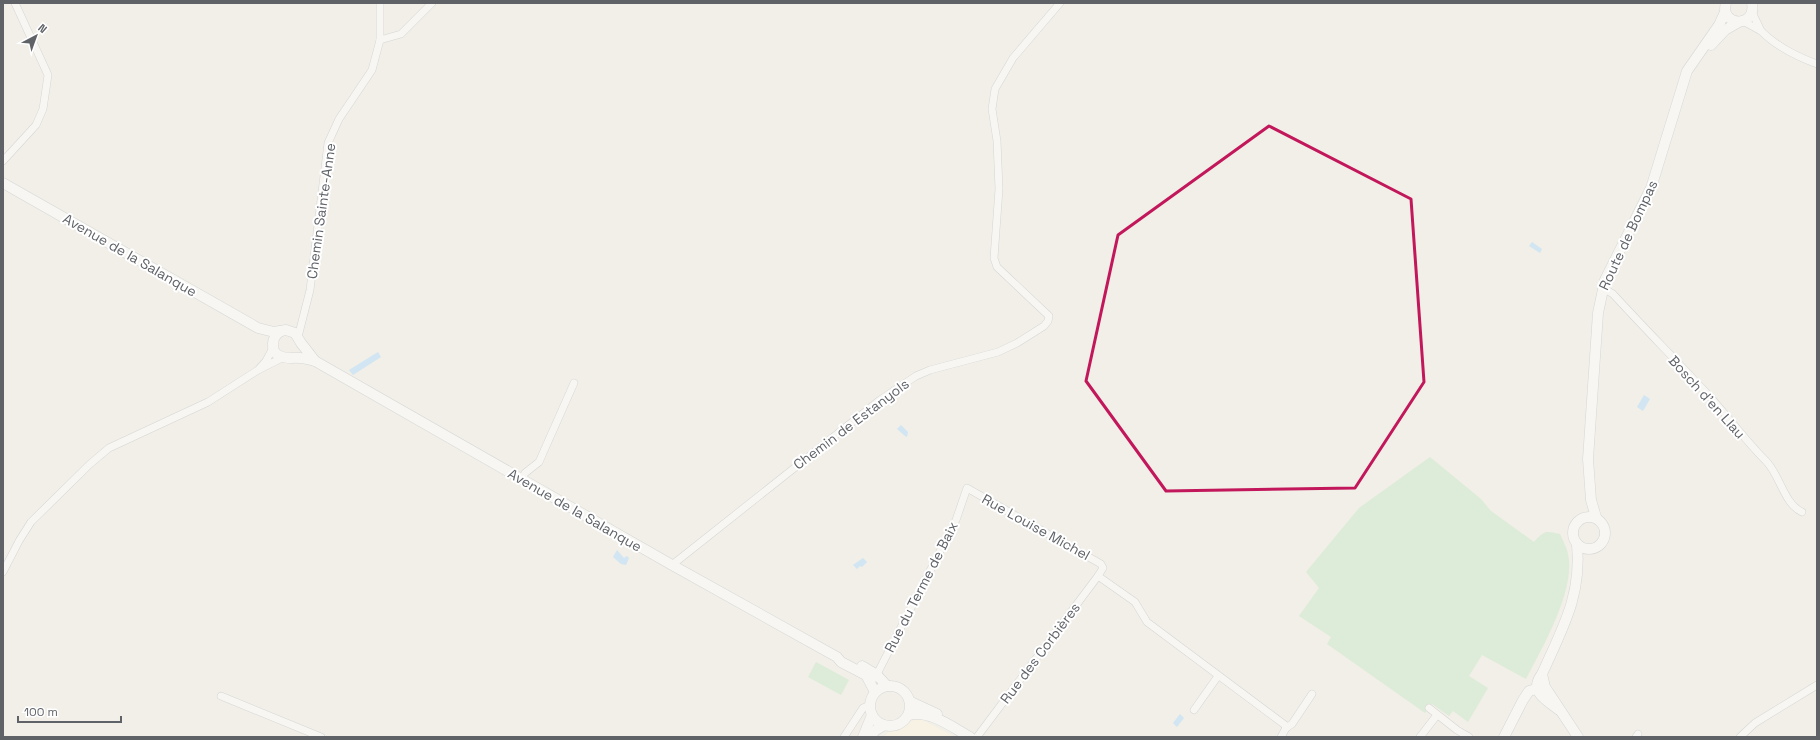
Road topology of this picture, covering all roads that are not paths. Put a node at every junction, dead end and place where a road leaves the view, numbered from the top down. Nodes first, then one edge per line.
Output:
1 (15, 3) edge
2 (380, 3) edge
3 (432, 3) edge
4 (1060, 3) edge
5 (1726, 7) edge
6 (1752, 7) edge
7 (1741, 21) junction
8 (1761, 31) junction
9 (380, 40) junction
10 (1817, 64) edge
11 (1680, 92) junction
12 (3, 161) edge
13 (3, 183) edge
14 (1603, 288) junction
15 (303, 316) junction
16 (258, 328) junction
17 (284, 331) junction
18 (300, 340) junction
19 (273, 347) junction
20 (287, 358) junction
21 (315, 360) junction
22 (258, 370) junction
23 (574, 383) dead end
24 (522, 479) junction
25 (967, 488) joint
26 (1591, 500) junction
27 (1802, 512) dead end
28 (1585, 516) junction
29 (1596, 517) junction
30 (1577, 544) junction
31 (1587, 549) junction
32 (1579, 561) junction
33 (672, 565) junction
34 (1103, 568) joint
35 (3, 572) edge
36 (1098, 576) junction
37 (1218, 676) junction
38 (874, 683) junction
39 (1817, 685) edge
40 (1541, 692) junction
41 (1312, 694) dead end
42 (221, 696) dead end
43 (911, 702) junction
44 (870, 705) junction
45 (1429, 708) dead end
46 (1520, 709) junction
47 (1194, 710) dead end
48 (1437, 714) junction
49 (872, 715) junction
50 (909, 715) junction
51 (884, 725) junction
52 (1286, 728) junction
53 (956, 729) junction
54 (321, 737) edge
55 (844, 737) edge
56 (863, 737) edge
57 (869, 737) edge
58 (970, 737) edge
59 (977, 737) edge
60 (1281, 737) edge
61 (1420, 737) edge
62 (1469, 737) edge
63 (1504, 737) edge
64 (1578, 737) edge
65 (1740, 737) edge

1 - 12 street
2 - 9 street, Chemin Sainte-Anne
3 - 9 street
4 - 33 street, Chemin de Estanyols
5 - 7 main road
5 - 11 main road, Route de Bompas
6 - 7 main road, Route de Bompas
6 - 8 street
7 - 8 street
7 - 11 main road, Route de Bompas
8 - 10 street
9 - 15 street, Chemin Sainte-Anne
11 - 14 main road, Route de Bompas
13 - 16 main road, Avenue de la Salanque
14 - 26 main road, Route de Bompas
14 - 27 street, Bosch d'en Llau
15 - 17 street
15 - 18 street, Chemin Sainte-Anne
16 - 17 main road, Avenue de la Salanque
16 - 19 main road, Avenue de la Salanque
17 - 18 main road
17 - 19 main road
18 - 20 main road
18 - 21 main road
19 - 20 main road
19 - 22 street
20 - 21 main road
20 - 22 street
21 - 24 main road, Avenue de la Salanque
22 - 35 street
23 - 24 street
24 - 33 main road, Avenue de la Salanque
25 - 34 street, Rue Louise Michel
25 - 38 street, Rue du Terme de Baix
26 - 28 main road, Route de Bompas
26 - 29 main road, Route de Bompas
28 - 29 main road
28 - 30 main road
29 - 31 main road
30 - 31 main road
30 - 32 main road
31 - 32 main road
32 - 40 main road
33 - 38 main road, Avenue de la Salanque
34 - 36 street, Rue des Corbières
36 - 37 street
36 - 59 street, Rue des Corbières
37 - 47 street
37 - 52 street
38 - 43 main road
38 - 44 main road
39 - 65 street
40 - 46 main road
40 - 46 main road
40 - 64 main road
41 - 52 street
42 - 54 street
43 - 50 main road
43 - 53 main road
44 - 49 main road
44 - 55 street
45 - 48 street
46 - 63 main road
48 - 61 street
48 - 62 street
49 - 51 main road
49 - 56 main road
50 - 51 main road
50 - 53 main road
51 - 57 main road
52 - 60 street
53 - 58 main road

